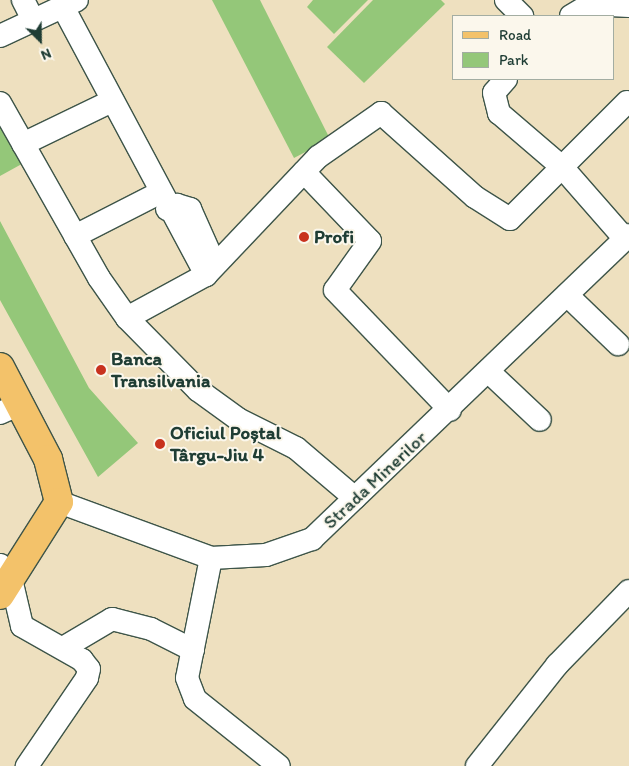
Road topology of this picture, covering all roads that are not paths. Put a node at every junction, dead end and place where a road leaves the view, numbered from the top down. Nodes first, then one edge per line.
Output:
1 (23, 0) edge
2 (506, 0) edge
3 (70, 3) edge
4 (629, 6) edge
5 (521, 15) edge
6 (574, 15) edge
7 (33, 20) junction
8 (0, 36) edge
9 (505, 80) edge
10 (112, 102) junction
11 (627, 102) dead end
12 (0, 103) edge
13 (23, 144) junction
14 (562, 168) junction
15 (304, 172) junction
16 (163, 201) junction
17 (75, 236) junction
18 (627, 237) edge
19 (211, 270) junction
20 (567, 295) junction
21 (127, 318) junction
22 (618, 344) dead end
23 (0, 367) edge
24 (488, 372) junction
25 (10, 409) edge
26 (450, 410) junction
27 (540, 420) dead end
28 (355, 498) junction
29 (58, 502) junction
30 (211, 558) junction
31 (4, 580) edge
32 (629, 591) edge
33 (63, 648) junction
34 (193, 650) junction
35 (28, 766) edge
36 (279, 766) edge
37 (476, 766) edge

1 - 7 street
2 - 5 street
3 - 7 street
3 - 10 street
4 - 6 street
7 - 8 street
9 - 14 street
10 - 13 street
10 - 16 street
11 - 14 street
12 - 13 street
13 - 17 street
14 - 15 street
14 - 18 street
15 - 19 street
15 - 26 street
16 - 17 street
16 - 19 street
17 - 21 street
18 - 20 street, Strada Minerilor
19 - 21 street
20 - 22 street
20 - 24 street, Strada Minerilor
21 - 28 street
23 - 25 main road
24 - 26 street, Strada Minerilor
24 - 27 street
25 - 29 main road
26 - 28 street, Strada Minerilor
28 - 30 street, Strada Minerilor
29 - 30 street, Strada Minerilor
29 - 31 main road
30 - 34 street
31 - 33 street
32 - 37 street
33 - 34 street
33 - 35 street
34 - 36 street

